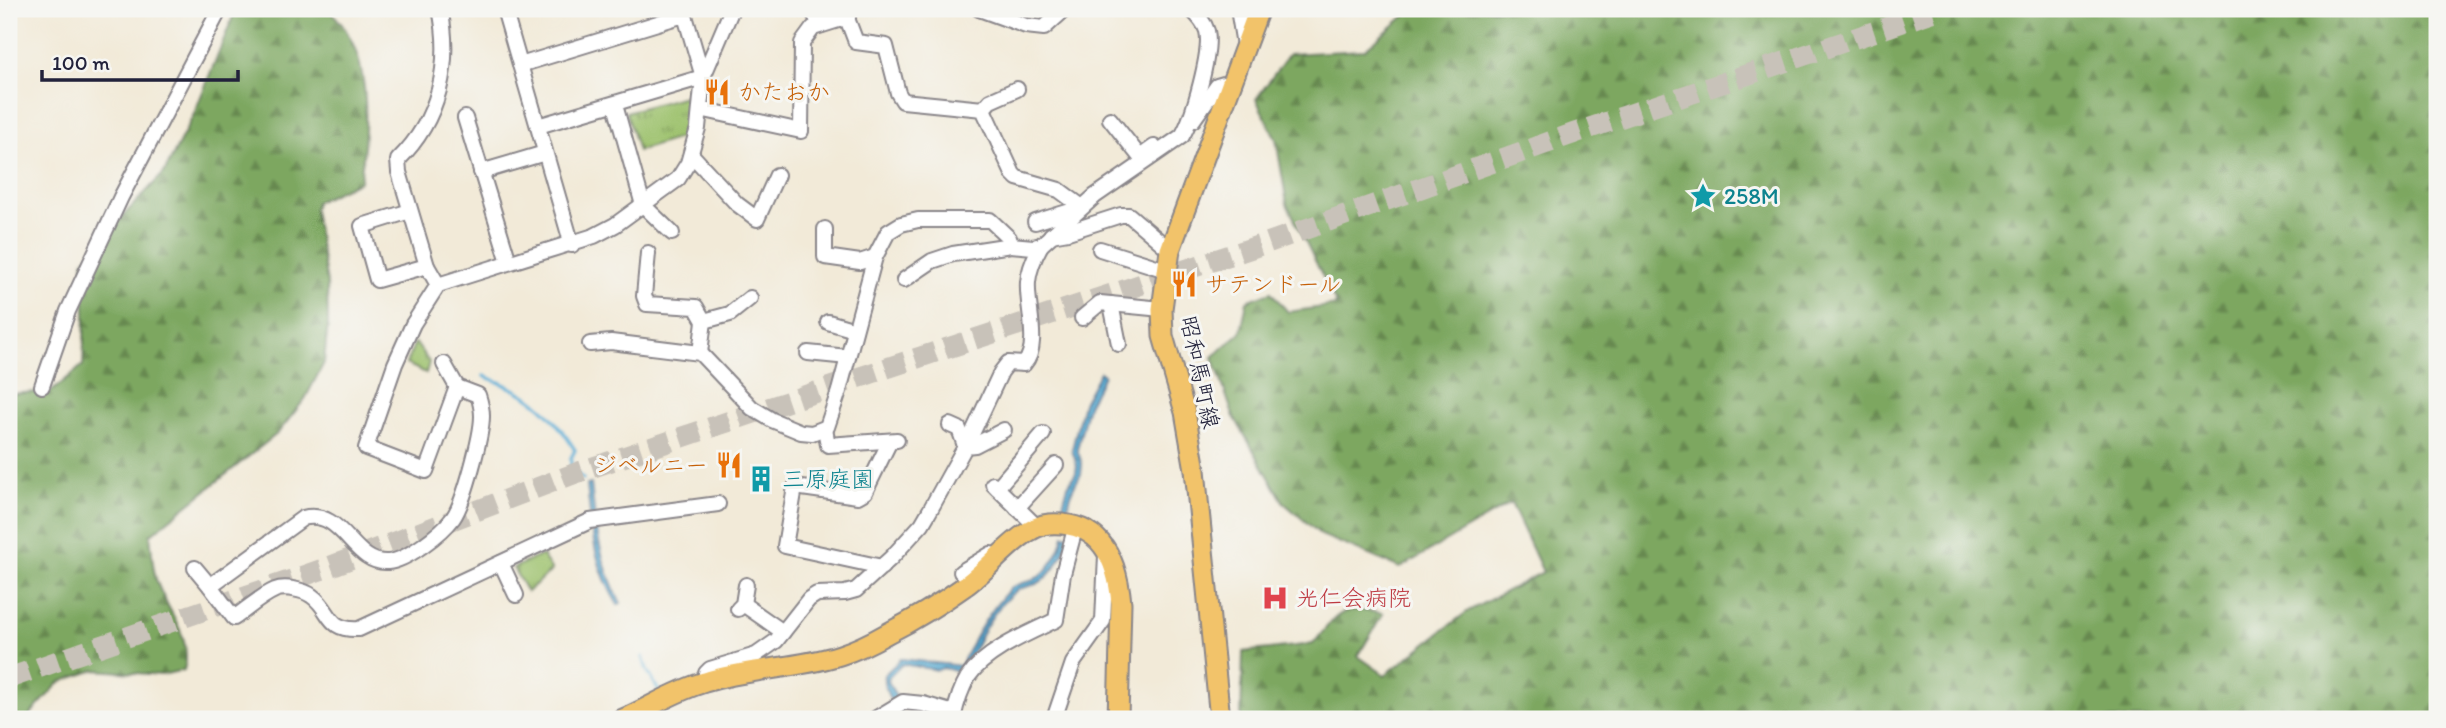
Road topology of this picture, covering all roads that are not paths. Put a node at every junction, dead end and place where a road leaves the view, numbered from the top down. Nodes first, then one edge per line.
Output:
1 (220, 9) edge
2 (440, 9) edge
3 (504, 9) edge
4 (732, 9) edge
5 (811, 9) edge
6 (979, 9) edge
7 (1066, 9) edge
8 (1191, 9) edge
9 (1238, 9) edge
10 (1259, 9) edge
11 (684, 12) edge
12 (848, 13) edge
13 (821, 25) junction
14 (1244, 46) junction
15 (520, 65) junction
16 (703, 77) junction
17 (1231, 82) junction
18 (1017, 89) dead end
19 (615, 105) junction
20 (700, 109) junction
21 (983, 109) junction
22 (465, 118) dead end
23 (1110, 119) dead end
24 (538, 126) junction
25 (1188, 126) junction
26 (1163, 151) junction
27 (545, 153) junction
28 (691, 154) junction
29 (481, 172) junction
30 (777, 175) dead end
31 (643, 205) junction
32 (1082, 207) junction
33 (410, 211) junction
34 (1035, 222) dead end
35 (825, 229) dead end
36 (672, 233) dead end
37 (1046, 240) junction
38 (572, 245) junction
39 (1011, 245) junction
40 (1100, 249) dead end
41 (1170, 250) junction
42 (648, 253) dead end
43 (875, 257) junction
44 (509, 262) junction
45 (427, 266) junction
46 (1166, 270) junction
47 (904, 280) dead end
48 (438, 285) junction
49 (692, 290) dead end
50 (750, 298) dead end
51 (1111, 304) junction
52 (696, 307) junction
53 (1162, 309) junction
54 (1082, 318) dead end
55 (704, 321) junction
56 (828, 322) dead end
57 (855, 330) junction
58 (590, 344) dead end
59 (1119, 344) dead end
60 (700, 353) junction
61 (808, 354) dead end
62 (848, 357) junction
63 (444, 364) dead end
64 (42, 386) dead end
65 (457, 387) junction
66 (950, 425) dead end
67 (825, 429) junction
68 (1004, 430) dead end
69 (1043, 434) dead end
70 (965, 446) junction
71 (1056, 465) dead end
72 (718, 503) dead end
73 (1017, 508) junction
74 (1076, 525) junction
75 (1037, 527) junction
76 (1107, 550) junction
77 (1001, 555) junction
78 (501, 563) junction
79 (882, 567) junction
80 (195, 568) dead end
81 (961, 572) dead end
82 (746, 585) dead end
83 (210, 586) junction
84 (516, 596) dead end
85 (783, 632) junction
86 (705, 682) junction
87 (954, 716) edge
88 (623, 719) edge
89 (875, 719) edge
90 (1054, 719) edge
91 (1118, 719) edge
92 (1220, 719) edge

1 - 64 street
2 - 33 street
3 - 15 street
4 - 16 street
5 - 13 street
6 - 7 street
8 - 25 street
9 - 14 street
10 - 14 main road, 昭和馬町線
11 - 15 street
11 - 16 street
12 - 13 street
12 - 21 street
13 - 20 street
14 - 17 main road, 昭和馬町線
15 - 24 street
16 - 19 street
16 - 20 street
17 - 25 street
17 - 41 main road, 昭和馬町線
18 - 21 street
19 - 24 street
19 - 31 street
20 - 28 street
21 - 32 street
22 - 29 street
23 - 26 street
24 - 27 street
25 - 26 street
26 - 32 street
27 - 29 street
27 - 38 street
28 - 30 street
28 - 31 street
29 - 44 street
31 - 36 street
31 - 38 street
32 - 34 street
32 - 37 street
33 - 45 street
33 - 45 street
35 - 43 street
37 - 39 street
37 - 41 street
37 - 70 street
38 - 44 street
39 - 43 street
39 - 47 street
40 - 46 street
41 - 46 main road, 昭和馬町線
42 - 52 street
43 - 57 street
44 - 48 street
45 - 48 street
46 - 53 main road, 昭和馬町線
48 - 65 street
49 - 52 street
50 - 55 street
51 - 53 street
51 - 54 street
51 - 59 street
52 - 55 street
53 - 92 main road, 昭和馬町線
55 - 60 street
56 - 57 street
57 - 62 street
58 - 60 street
60 - 67 street
61 - 62 street
62 - 67 street
63 - 65 street
65 - 83 street
66 - 70 street
67 - 79 street
68 - 70 street
69 - 73 street
70 - 79 street
71 - 73 street
72 - 78 street
73 - 75 street
74 - 75 main road
74 - 76 main road
74 - 87 street
75 - 77 main road
76 - 90 street
76 - 91 main road
77 - 81 street
77 - 86 main road
78 - 83 street
78 - 84 street
79 - 85 street
80 - 83 street
82 - 85 street
85 - 86 street
86 - 88 main road
87 - 89 street

